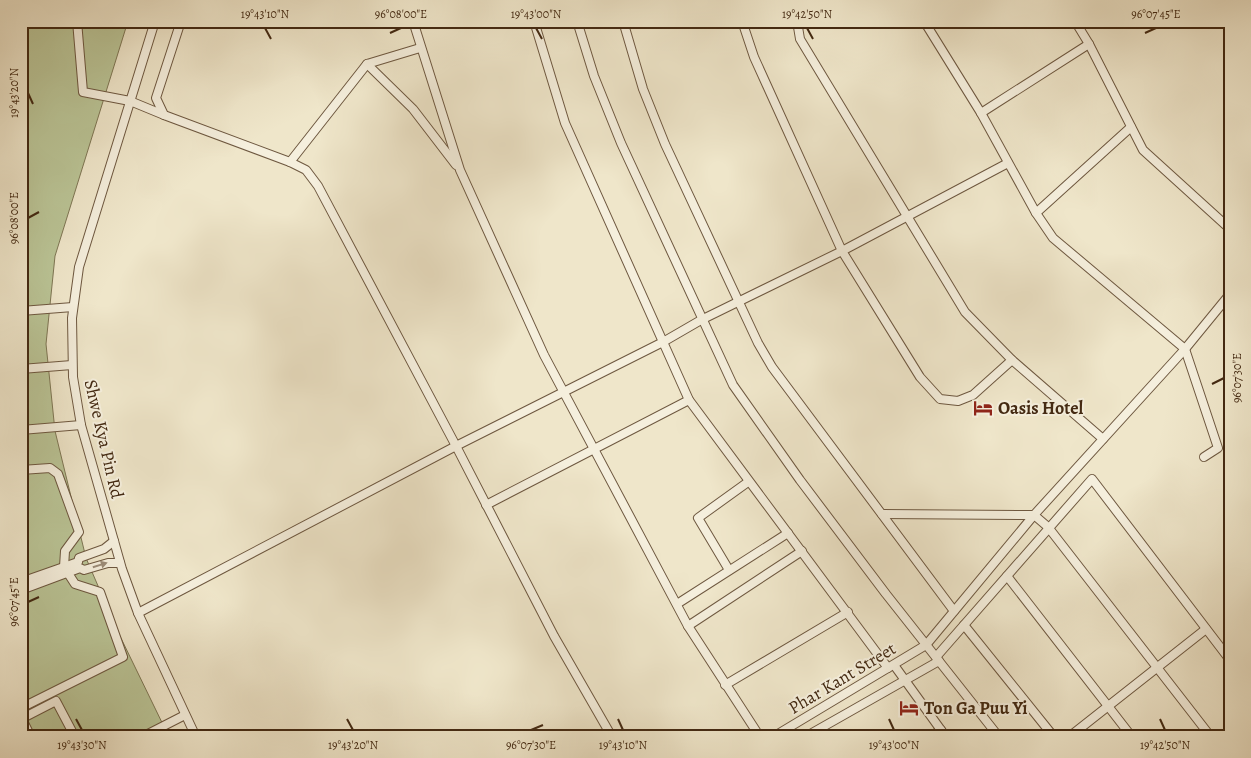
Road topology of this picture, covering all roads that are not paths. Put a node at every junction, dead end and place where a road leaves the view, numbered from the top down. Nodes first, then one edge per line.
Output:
1 (77, 21) edge
2 (155, 21) edge
3 (181, 21) edge
4 (412, 21) edge
5 (534, 21) edge
6 (577, 21) edge
7 (622, 21) edge
8 (742, 21) edge
9 (797, 21) edge
10 (924, 21) edge
11 (1075, 21) edge
12 (1089, 44) junction
13 (420, 48) junction
14 (367, 64) junction
15 (130, 102) junction
16 (981, 113) junction
17 (164, 115) junction
18 (1131, 127) junction
19 (290, 162) junction
20 (1008, 162) junction
21 (460, 170) junction
22 (1036, 213) junction
23 (906, 218) junction
24 (1230, 229) edge
25 (842, 251) junction
26 (1230, 294) edge
27 (740, 302) junction
28 (73, 307) junction
29 (21, 311) edge
30 (701, 320) junction
31 (663, 342) junction
32 (1185, 349) junction
33 (1012, 360) junction
34 (72, 365) junction
35 (21, 369) edge
36 (564, 392) junction
37 (689, 400) junction
38 (81, 425) junction
39 (21, 430) edge
40 (1103, 439) junction
41 (456, 446) junction
42 (596, 449) junction
43 (1204, 457) dead end
44 (21, 470) edge
45 (748, 482) junction
46 (486, 505) junction
47 (882, 514) junction
48 (1034, 515) junction
49 (1048, 528) junction
50 (788, 533) junction
51 (114, 541) junction
52 (802, 551) junction
53 (120, 562) junction
54 (65, 570) junction
55 (729, 570) junction
56 (1007, 576) junction
57 (21, 582) edge
58 (21, 590) edge
59 (677, 604) junction
60 (954, 611) junction
61 (848, 612) junction
62 (138, 613) junction
63 (964, 625) junction
64 (688, 626) junction
65 (1206, 629) junction
66 (926, 645) junction
67 (937, 659) junction
68 (1230, 660) edge
69 (891, 667) junction
70 (1157, 667) junction
71 (904, 680) junction
72 (725, 685) junction
73 (1108, 706) junction
74 (21, 708) edge
75 (185, 715) junction
76 (22, 719) edge
77 (944, 733) edge
78 (31, 737) edge
79 (75, 737) edge
80 (142, 737) edge
81 (196, 737) edge
82 (612, 737) edge
83 (760, 737) edge
84 (773, 737) edge
85 (805, 737) edge
86 (929, 737) edge
87 (999, 737) edge
88 (1054, 737) edge
89 (1069, 737) edge
90 (1132, 737) edge
91 (1211, 737) edge

1 - 15 street
2 - 15 street, Shwe Kya Pin Rd
3 - 17 street
4 - 13 street
5 - 31 street
6 - 30 street
7 - 27 street
8 - 25 street
9 - 23 street
10 - 16 street
11 - 12 street
12 - 16 street
12 - 18 street
13 - 14 street
13 - 21 street
14 - 19 street
14 - 21 street
15 - 17 street
15 - 28 street, Shwe Kya Pin Rd
16 - 20 street
17 - 19 street
18 - 22 street
18 - 24 street
19 - 41 street
20 - 22 street
20 - 23 street
21 - 36 street
22 - 32 street
23 - 25 street
23 - 33 street
25 - 27 street
25 - 33 street
26 - 32 street, Phar Kant Street
27 - 30 street
27 - 47 street
28 - 29 street
28 - 34 street, Shwe Kya Pin Rd
30 - 31 street
30 - 66 street
31 - 36 street
31 - 37 street
32 - 40 street, Phar Kant Street
32 - 43 street
33 - 40 street
34 - 35 street
34 - 38 street, Shwe Kya Pin Rd
36 - 41 street
36 - 42 street
37 - 42 street
37 - 45 street
38 - 39 street
38 - 51 street, Shwe Kya Pin Rd
40 - 48 street, Phar Kant Street
41 - 46 street
41 - 62 street
42 - 46 street
42 - 59 street
44 - 54 street
45 - 50 street
45 - 55 street
46 - 82 street
47 - 48 street
47 - 60 street
48 - 49 street
48 - 60 street, Phar Kant Street
49 - 56 street
49 - 65 street
49 - 70 street
50 - 52 street
50 - 55 street
51 - 53 street, Shwe Kya Pin Rd
51 - 54 street
52 - 61 street
52 - 64 street
54 -> 53 street
53 - 62 street, Shwe Kya Pin Rd
54 - 57 street
54 - 58 street
54 - 74 street
55 - 59 street
56 - 63 street
56 - 73 street
59 - 64 street
60 - 66 street, Phar Kant Street
61 - 69 street
61 - 72 street
62 - 75 street, Shwe Kya Pin Rd
63 - 67 street
63 - 88 street
64 - 72 street
65 - 68 street
65 - 70 street
66 - 67 street
66 - 69 street, Phar Kant Street
67 - 71 street
67 - 87 street
69 - 71 street
69 - 84 street, Phar Kant Street
70 - 73 street
70 - 91 street
71 - 77 street
71 - 85 street
72 - 83 street
73 - 89 street
73 - 90 street
75 - 80 street
75 - 81 street, Shwe Kya Pin Rd
76 - 78 street
76 - 79 street
77 - 86 street

